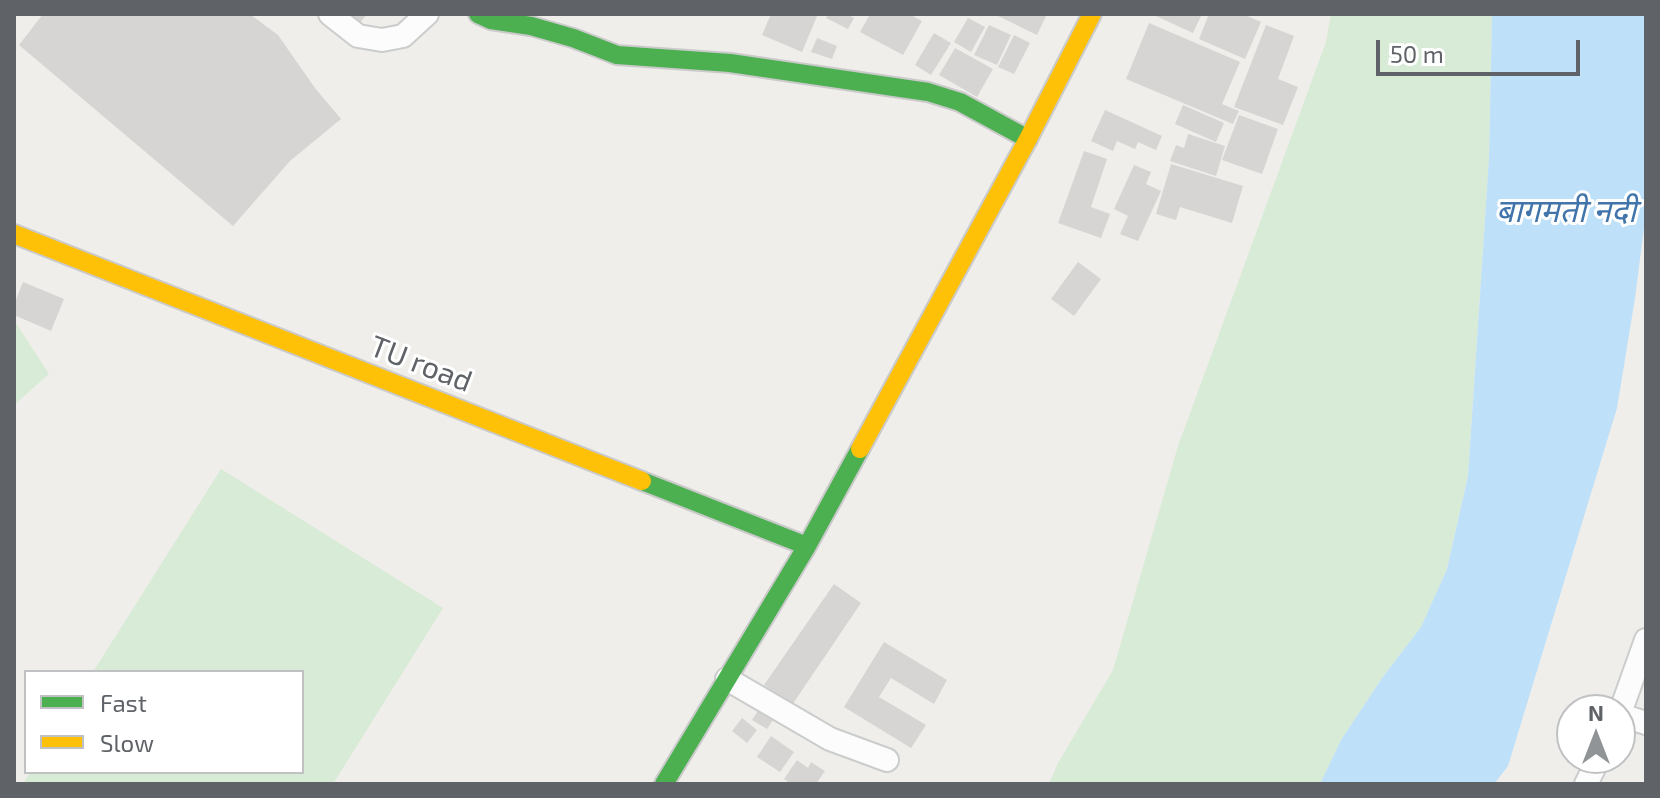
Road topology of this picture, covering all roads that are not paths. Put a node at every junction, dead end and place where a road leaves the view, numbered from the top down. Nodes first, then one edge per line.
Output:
1 (330, 14) edge
2 (427, 14) edge
3 (478, 14) edge
4 (1092, 14) edge
5 (1028, 139) junction
6 (14, 234) edge
7 (807, 546) junction
8 (1646, 640) edge
9 (727, 679) junction
10 (1627, 694) edge
11 (887, 760) dead end
12 (664, 784) edge

1 - 2 street
3 - 5 street
4 - 5 street
5 - 7 street
6 - 7 street, TU road
7 - 9 street
8 - 10 street
9 - 11 street
9 - 12 street

